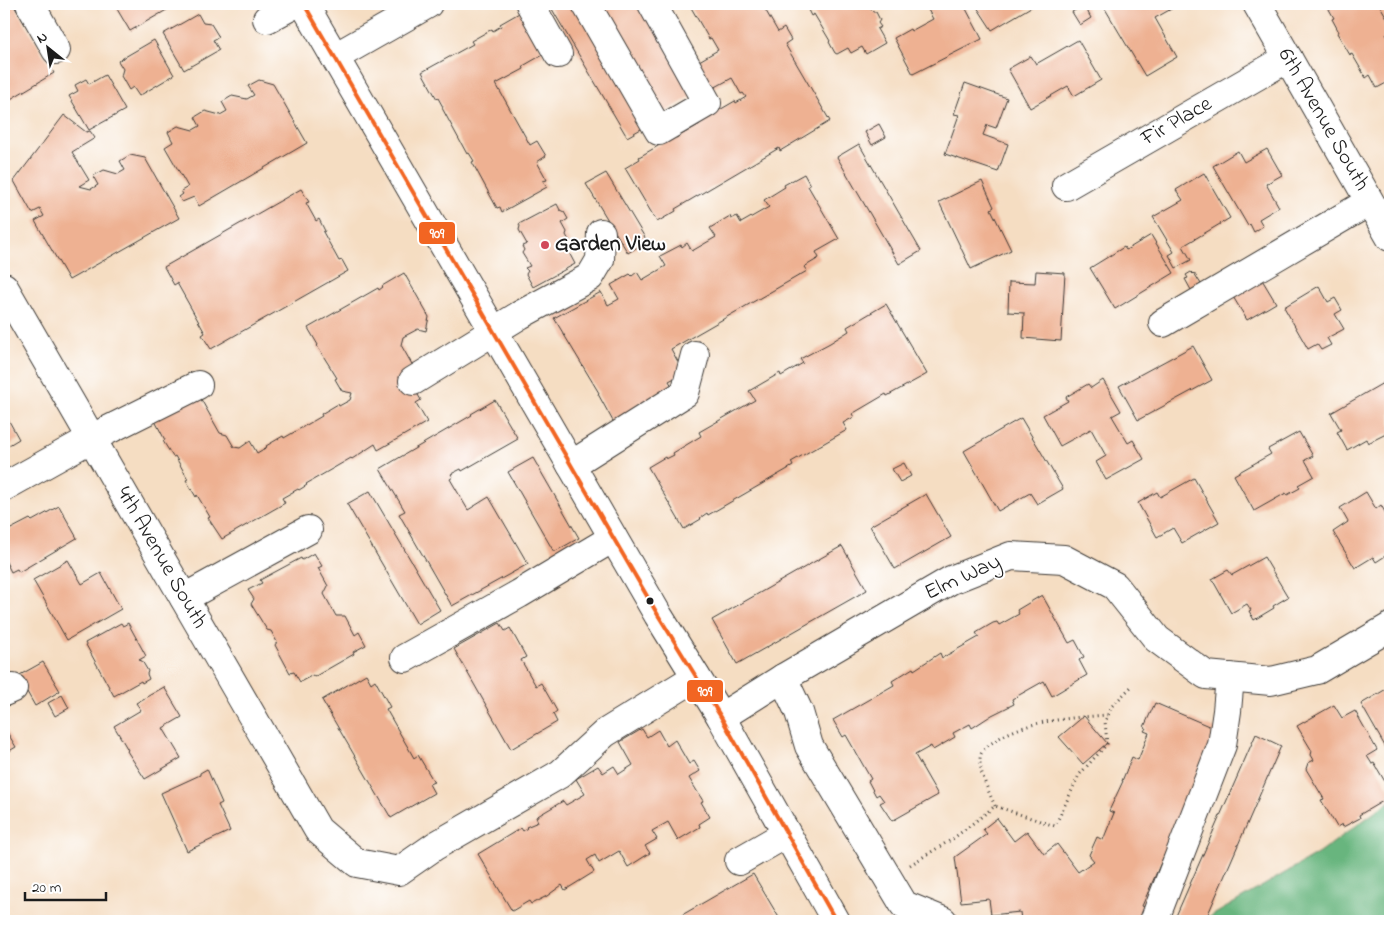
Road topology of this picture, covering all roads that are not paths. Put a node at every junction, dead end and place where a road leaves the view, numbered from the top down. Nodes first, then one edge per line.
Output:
1 (30, 4) edge
2 (295, 4) edge
3 (304, 4) edge
4 (428, 4) edge
5 (530, 4) edge
6 (586, 4) edge
7 (652, 4) edge
8 (1257, 4) edge
9 (267, 19) dead end
10 (56, 50) dead end
11 (558, 54) dead end
12 (335, 57) junction
13 (1288, 58) junction
14 (1066, 186) dead end
15 (1369, 202) junction
16 (601, 233) dead end
17 (1390, 237) edge
18 (4, 286) edge
19 (1164, 322) dead end
20 (494, 331) junction
21 (695, 355) dead end
22 (413, 381) dead end
23 (198, 384) dead end
24 (92, 438) junction
25 (571, 466) junction
26 (4, 487) edge
27 (308, 530) dead end
28 (613, 538) junction
29 (184, 598) junction
30 (1390, 627) edge
31 (405, 658) dead end
32 (696, 677) junction
33 (1230, 677) junction
34 (783, 678) junction
35 (721, 717) junction
36 (786, 834) junction
37 (739, 860) dead end
38 (836, 921) edge
39 (943, 921) edge
40 (1154, 921) edge

1 - 10 street
2 - 9 street
3 - 12 street
4 - 12 street
5 - 11 street
6 - 7 street
8 - 13 street, 6th Avenue South
12 - 20 street
13 - 14 street, Fir Place
13 - 15 street, 6th Avenue South
15 - 17 street, 6th Avenue South
15 - 19 street
16 - 20 street
18 - 24 street, 4th Avenue South
20 - 22 street
20 - 25 street
21 - 25 street
23 - 24 street
24 - 26 street
24 - 29 street, 4th Avenue South
25 - 28 street
27 - 29 street
28 - 31 street
28 - 32 street
29 - 32 street, 4th Avenue South
30 - 33 street, Elm Way
32 - 35 street
33 - 34 street, Elm Way
33 - 40 street
34 - 35 street, Elm Way
34 - 39 street
35 - 36 street
36 - 37 street
36 - 38 street

